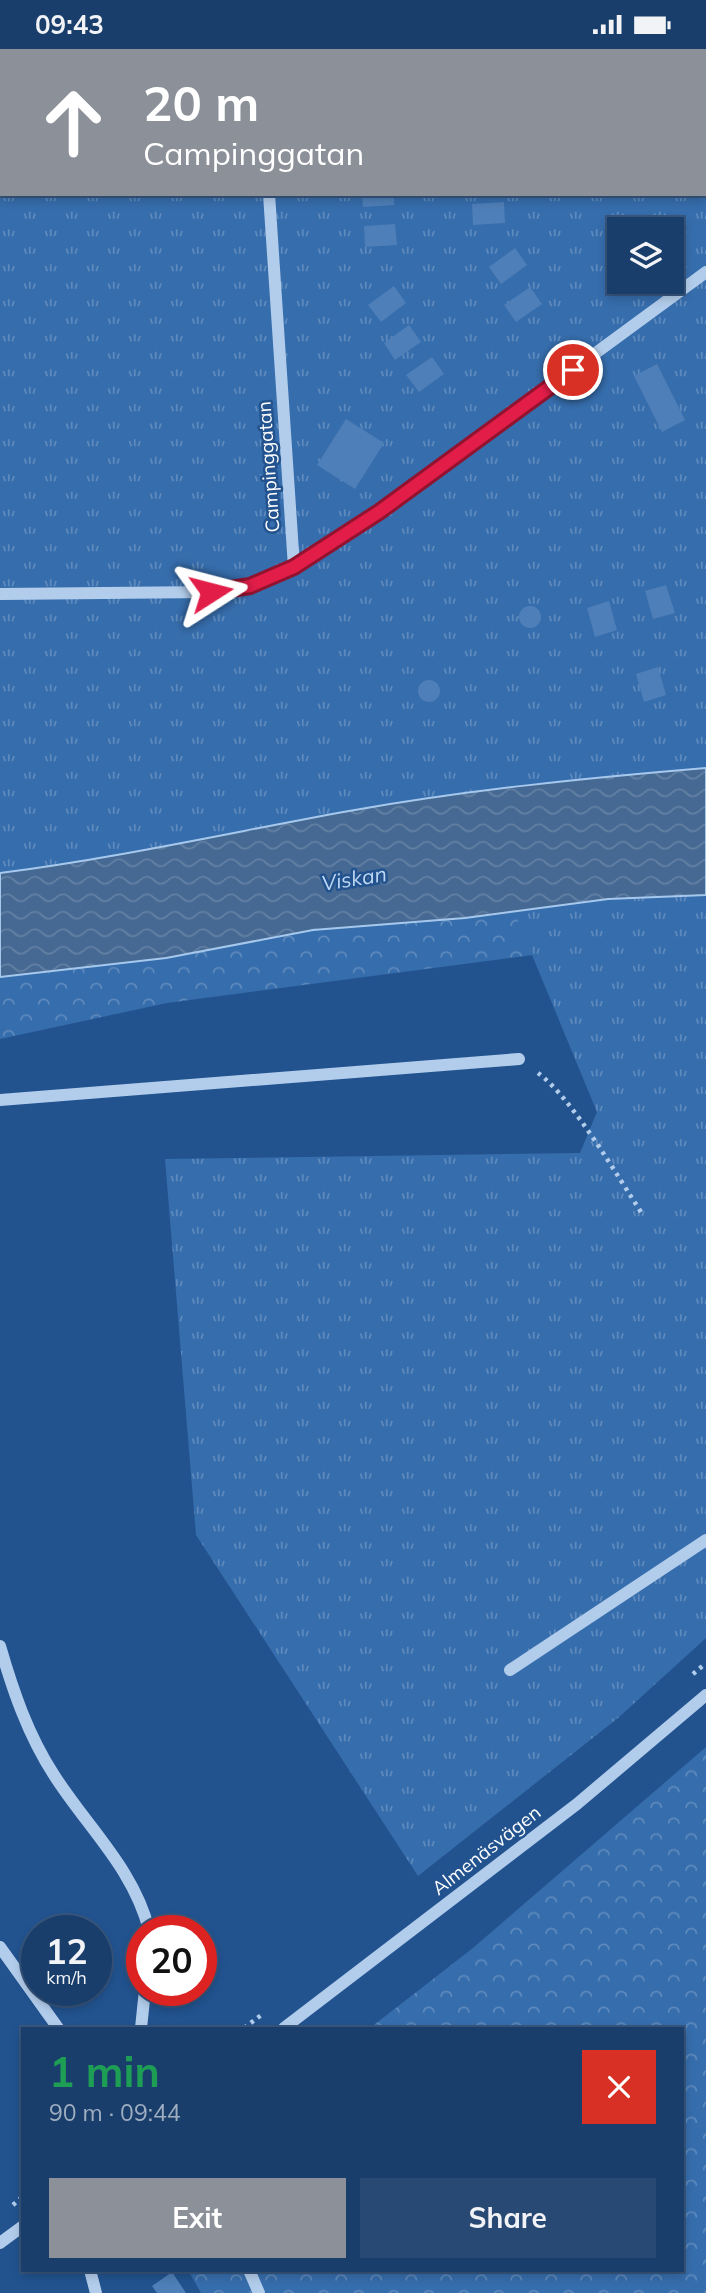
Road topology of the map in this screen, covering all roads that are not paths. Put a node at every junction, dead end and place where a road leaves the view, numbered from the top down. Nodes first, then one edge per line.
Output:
1 (270, 196) edge
2 (706, 272) edge
3 (294, 567) junction
4 (0, 594) edge
5 (519, 1059) road end
6 (0, 1100) edge
7 (706, 1540) edge
8 (0, 1646) edge
9 (510, 1670) dead end
10 (706, 1695) edge
11 (146, 1915) edge
12 (0, 1947) edge
13 (143, 2006) edge
14 (57, 2027) edge
15 (141, 2027) edge
16 (285, 2027) edge
17 (21, 2227) edge
18 (0, 2243) edge
19 (91, 2272) edge
20 (250, 2272) edge
21 (96, 2293) edge
22 (259, 2293) edge

1 - 3 street, Campinggatan
2 - 3 street
3 - 4 street
5 - 6 street
7 - 9 street
8 - 11 street
10 - 16 street, Almenäsvägen
12 - 14 street
13 - 15 street
17 - 18 street
19 - 21 street
20 - 22 street

